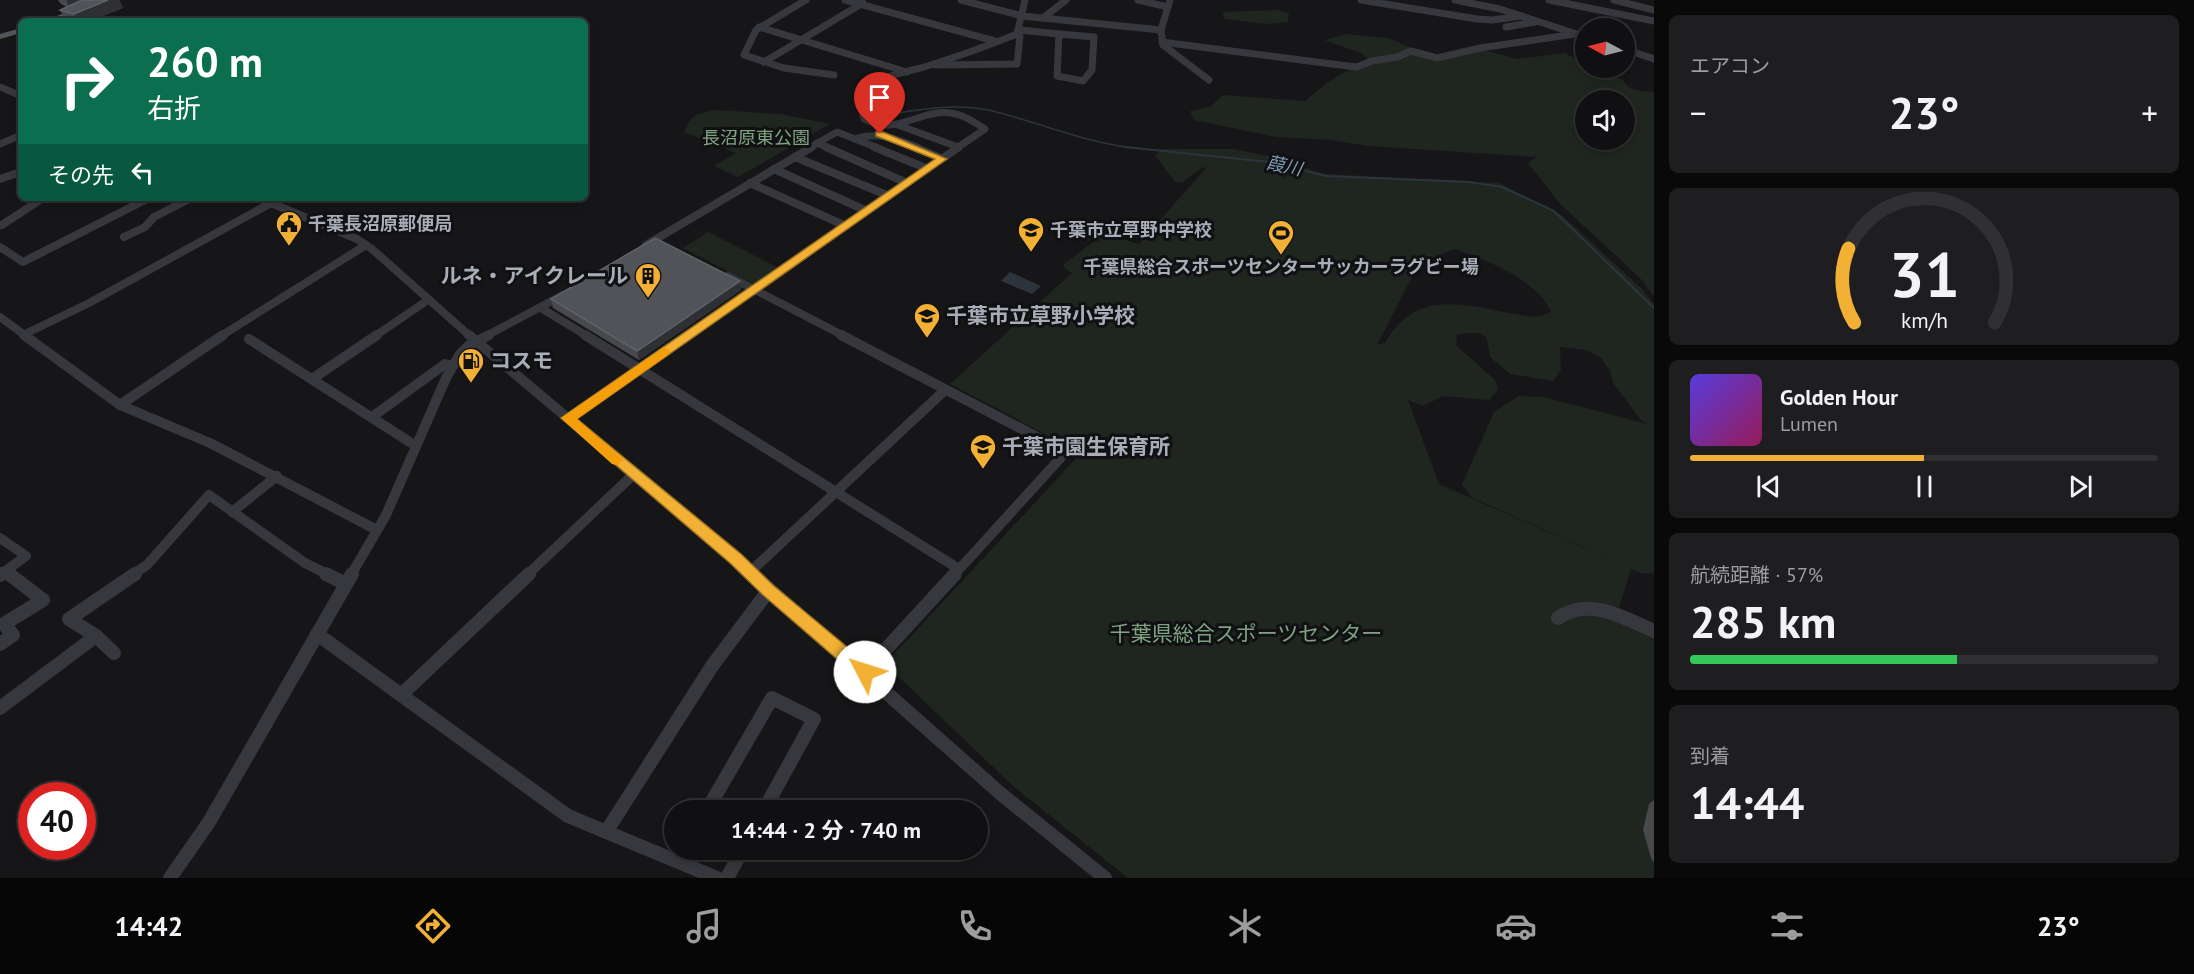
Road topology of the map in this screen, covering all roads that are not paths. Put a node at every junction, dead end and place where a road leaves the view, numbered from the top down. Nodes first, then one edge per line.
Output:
1 (105, 0) edge
2 (806, 0) edge
3 (845, 0) edge
4 (869, 0) edge
5 (961, 0) edge
6 (1025, 0) edge
7 (1066, 0) edge
8 (1138, 0) edge
9 (1361, 0) edge
10 (1423, 0) edge
11 (1455, 0) edge
12 (1549, 0) edge
13 (1614, 0) edge
14 (861, 4) junction
15 (1169, 4) edge
16 (1398, 4) edge
17 (1418, 9) junction
18 (1654, 10) edge
19 (1022, 16) junction
20 (1522, 16) junction
21 (56, 18) edge
22 (1042, 18) junction
23 (1654, 21) edge
24 (1538, 22) junction
25 (759, 27) junction
26 (1506, 27) dead end
27 (1161, 30) junction
28 (18, 31) edge
29 (1018, 32) junction
30 (1059, 33) junction
31 (1575, 34) joint
32 (0, 37) edge
33 (801, 40) junction
34 (996, 42) junction
35 (1162, 42) junction
36 (1635, 53) edge
37 (1654, 59) edge
38 (764, 62) junction
39 (933, 64) junction
40 (908, 72) junction
41 (834, 75) dead end
42 (1209, 80) dead end
43 (0, 87) edge
44 (18, 95) edge
45 (898, 125) junction
46 (18, 136) edge
47 (855, 139) junction
48 (817, 143) junction
49 (0, 144) edge
50 (958, 147) junction
51 (795, 157) junction
52 (942, 159) junction
53 (774, 169) junction
54 (928, 169) junction
55 (18, 173) edge
56 (0, 179) edge
57 (750, 183) junction
58 (908, 183) junction
59 (889, 196) junction
60 (38, 201) edge
61 (143, 201) edge
62 (185, 201) edge
63 (266, 201) edge
64 (271, 203) junction
65 (867, 211) junction
66 (2, 225) dead end
67 (846, 226) junction
68 (124, 237) dead end
69 (655, 239) junction
70 (366, 244) junction
71 (665, 244) edge
72 (0, 247) edge
73 (636, 250) edge
74 (714, 269) edge
75 (754, 290) junction
76 (569, 291) edge
77 (428, 300) junction
78 (541, 308) junction
79 (0, 317) edge
80 (23, 334) junction
81 (249, 339) dead end
82 (476, 341) junction
83 (453, 366) junction
84 (639, 368) junction
85 (312, 379) junction
86 (944, 391) junction
87 (120, 405) junction
88 (372, 417) junction
89 (568, 418) junction
90 (416, 446) junction
91 (633, 474) junction
92 (278, 476) junction
93 (834, 492) junction
94 (232, 512) junction
95 (376, 530) junction
96 (0, 538) edge
97 (959, 569) junction
98 (3, 573) edge
99 (749, 573) junction
100 (346, 584) junction
101 (769, 590) junction
102 (1558, 618) dead end
103 (1654, 631) edge
104 (317, 634) junction
105 (96, 636) junction
106 (0, 644) edge
107 (114, 653) dead end
108 (865, 672) junction
109 (401, 695) junction
110 (0, 708) edge
111 (713, 800) edge
112 (769, 800) edge
113 (606, 832) junction
114 (664, 850) edge
115 (737, 860) edge
116 (690, 873) edge
117 (170, 878) edge
118 (717, 878) edge
119 (727, 878) edge
120 (1105, 878) edge

1 - 21 main road
2 - 25 street
3 - 14 street
4 - 14 street
5 - 19 street
6 - 19 street
7 - 22 street
8 - 15 street
9 - 16 street
10 - 17 street
11 - 20 street
12 - 23 street
13 - 18 street
14 - 33 street
14 - 34 street
15 - 27 street
16 - 17 street
17 - 20 street
19 - 22 street
19 - 29 street
20 - 24 street
22 - 27 street
24 - 26 street
24 - 31 street
25 - 33 street
25 - 38 street
27 - 35 street
28 - 32 main road
29 - 30 street
29 - 34 street
29 - 39 street
30 - 30 street
31 - 35 street
33 - 38 street
33 - 40 street
34 - 39 street
35 - 42 street
36 - 37 street
38 - 41 street
39 - 40 street
40 - 45 street
43 - 44 street
45 - 50 street
45 - 50 street
46 - 49 street
47 - 48 street
47 - 52 street
47 - 54 street
48 - 51 street
48 - 58 street
50 - 52 street
51 - 53 street
51 - 59 street
52 - 54 street
53 - 57 street
53 - 65 street
54 - 58 street
55 - 56 street
57 - 67 street
57 - 69 street
58 - 59 street
59 - 65 street
60 - 66 street
61 - 72 street
62 - 68 street
63 - 64 street
64 - 70 street
64 - 80 street
65 - 67 street
67 - 75 street
69 - 71 street
69 - 73 street
70 - 77 street
70 - 87 street
74 - 75 street
75 - 84 street
75 - 86 street
76 - 78 street
77 - 82 street
77 - 85 street
78 - 82 street
78 - 84 street
79 - 80 street
80 - 87 street
81 - 85 street
82 - 83 street
82 - 89 street
83 - 88 street
83 - 90 street
84 - 89 street
84 - 93 street
85 - 88 street
86 - 93 street
86 - 97 street
87 - 92 street
88 - 90 street
89 - 91 street
90 - 95 street
91 - 99 street
91 - 109 street
92 - 94 street
92 - 95 street
93 - 97 street
93 - 99 street
94 - 100 street
94 - 105 street
95 - 100 street
96 - 98 street
97 - 108 street
98 - 106 street
99 - 101 street
100 - 104 street
101 - 108 street
101 - 113 street
102 - 103 street
104 - 109 street
104 - 117 street
105 - 107 street
105 - 110 street
108 - 120 street
109 - 113 street
111 - 112 street
113 - 114 street
115 - 119 street
116 - 118 street

